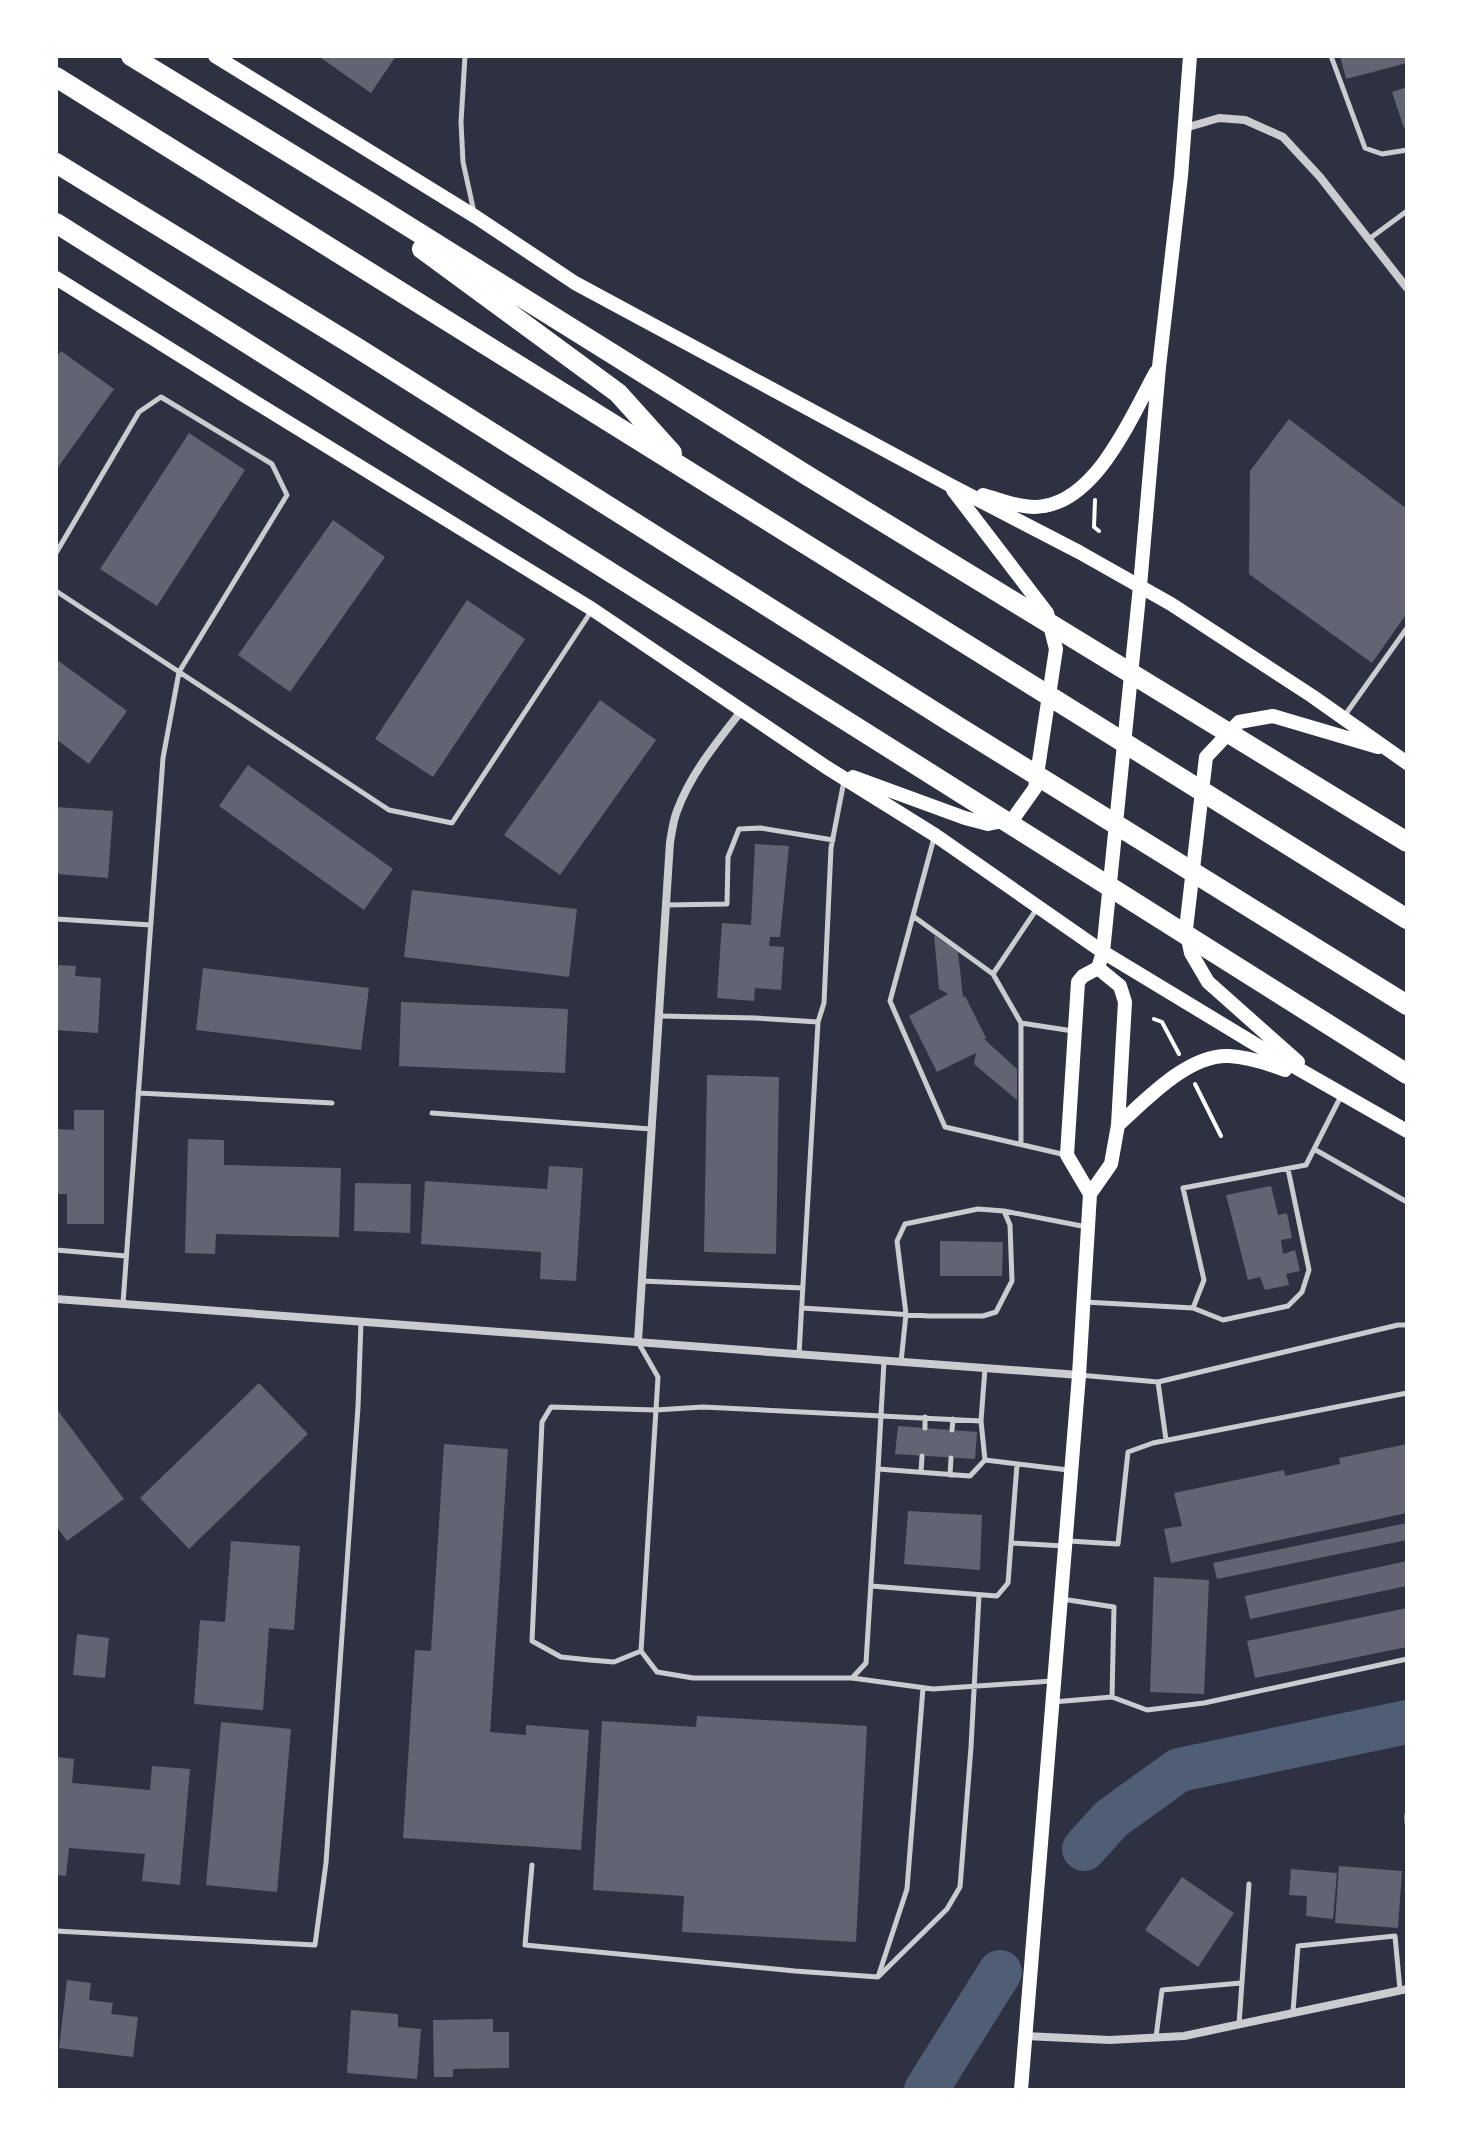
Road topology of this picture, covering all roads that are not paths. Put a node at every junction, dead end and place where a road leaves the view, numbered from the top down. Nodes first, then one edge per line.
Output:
1 (131, 56) edge
2 (157, 56) edge
3 (215, 56) edge
4 (465, 56) edge
5 (1190, 56) edge
6 (1331, 56) edge
7 (56, 77) edge
8 (1184, 128) junction
9 (1407, 150) edge
10 (60, 167) edge
11 (1407, 211) edge
12 (476, 217) junction
13 (56, 223) edge
14 (1369, 239) junction
15 (56, 278) edge
16 (1407, 288) edge
17 (1159, 367) junction
18 (688, 471) junction
19 (948, 484) junction
20 (56, 553) edge
21 (1140, 586) junction
22 (56, 591) edge
23 (592, 609) junction
24 (1407, 628) edge
25 (179, 672) junction
26 (742, 710) junction
27 (1343, 717) junction
28 (1393, 752) junction
29 (1407, 763) edge
30 (826, 767) junction
31 (845, 779) junction
32 (935, 835) junction
33 (833, 840) junction
34 (1407, 842) edge
35 (666, 905) junction
36 (1038, 906) junction
37 (913, 916) junction
38 (56, 919) edge
39 (1407, 919) edge
40 (151, 925) junction
41 (1103, 952) junction
42 (1098, 968) junction
43 (993, 974) junction
44 (1407, 1005) edge
45 (659, 1016) junction
46 (818, 1022) junction
47 (1021, 1023) junction
48 (1074, 1031) junction
49 (1407, 1074) edge
50 (1322, 1083) junction
51 (138, 1093) junction
52 (1342, 1094) junction
53 (332, 1103) dead end
54 (432, 1113) dead end
55 (1118, 1125) junction
56 (651, 1129) junction
57 (1407, 1131) edge
58 (1021, 1144) junction
59 (1314, 1149) junction
60 (1067, 1155) junction
61 (1288, 1169) junction
62 (1090, 1194) junction
63 (1407, 1202) edge
64 (1004, 1211) junction
65 (1088, 1228) junction
66 (56, 1250) edge
67 (126, 1256) junction
68 (642, 1281) junction
69 (803, 1288) junction
70 (56, 1299) edge
71 (1084, 1301) junction
72 (123, 1304) junction
73 (802, 1308) junction
74 (1193, 1308) junction
75 (906, 1314) junction
76 (361, 1321) junction
77 (1407, 1325) edge
78 (638, 1341) junction
79 (799, 1354) junction
80 (885, 1360) junction
81 (901, 1362) junction
82 (985, 1368) junction
83 (1079, 1375) junction
84 (1158, 1382) junction
85 (1407, 1393) edge
86 (656, 1410) junction
87 (881, 1415) junction
88 (925, 1417) junction
89 (953, 1419) junction
90 (981, 1421) junction
91 (925, 1428) dead end
92 (952, 1430) dead end
93 (1166, 1440) junction
94 (922, 1456) dead end
95 (951, 1458) dead end
96 (985, 1460) junction
97 (1017, 1464) junction
98 (878, 1469) junction
99 (1071, 1471) junction
100 (921, 1472) junction
101 (950, 1475) junction
102 (1012, 1543) junction
103 (1065, 1544) junction
104 (871, 1586) junction
105 (979, 1595) junction
106 (1061, 1599) junction
107 (641, 1651) junction
108 (1407, 1659) edge
109 (852, 1678) junction
110 (1054, 1681) junction
111 (973, 1686) junction
112 (923, 1688) junction
113 (1112, 1697) junction
114 (1052, 1702) junction
115 (1407, 1815) edge
116 (1407, 1822) edge
117 (532, 1865) dead end
118 (1249, 1884) dead end
119 (56, 1931) edge
120 (878, 1977) junction
121 (1242, 1983) junction
122 (1403, 1990) edge
123 (1293, 2013) junction
124 (1239, 2024) junction
125 (1025, 2036) junction
126 (1156, 2037) junction
127 (1021, 2090) edge

1 - 34 highway
2 - 18 highway
3 - 12 main road
4 - 12 lane
5 - 8 main road
6 - 9 lane
7 - 18 highway
8 - 14 street
8 - 17 main road
10 - 44 highway
11 - 14 lane
12 - 19 main road
13 - 49 highway
14 - 16 street
15 - 23 main road
17 - 19 main road
17 - 21 main road
18 - 39 highway
19 - 21 main road
19 - 30 main road
20 - 25 lane
21 - 27 main road
21 - 41 main road
22 - 25 lane
23 - 25 lane
23 - 26 main road
24 - 27 lane
25 - 40 lane
26 - 30 main road
26 - 35 street
27 - 28 main road
28 - 29 main road
28 - 50 main road
30 - 31 main road
31 - 32 main road
31 - 33 lane
32 - 36 main road
32 - 37 lane
33 - 35 lane
33 - 46 lane
35 - 45 street
36 - 41 main road
36 - 43 lane
37 - 43 lane
37 - 58 lane
38 - 40 lane
40 - 51 lane
41 - 42 main road
41 - 50 main road
42 - 48 main road
42 - 55 main road
43 - 47 lane
45 - 46 lane
45 - 56 street
46 - 69 lane
47 - 48 lane
47 - 58 lane
48 - 60 main road
50 - 52 main road
50 - 55 main road
51 - 53 lane
51 - 67 lane
52 - 57 main road
52 - 59 lane
54 - 56 lane
55 - 62 main road
56 - 68 street
58 - 60 lane
59 - 61 lane
59 - 63 lane
60 - 62 main road
61 - 74 lane
61 - 74 lane
62 - 65 main road
64 - 65 lane
64 - 75 lane
64 - 75 lane
65 - 71 main road
66 - 67 lane
67 - 72 lane
68 - 69 lane
68 - 78 street
69 - 73 lane
70 - 72 street
71 - 74 lane
71 - 83 main road
72 - 76 street
73 - 75 lane
73 - 79 lane
75 - 81 lane
76 - 78 street
76 - 119 lane
77 - 84 lane
78 - 79 street
78 - 86 lane
79 - 80 street
80 - 81 street
80 - 87 lane
81 - 82 street
82 - 83 street
82 - 90 lane
83 - 84 lane
83 - 99 main road
84 - 93 lane
85 - 93 lane
86 - 87 lane
86 - 107 lane
86 - 107 lane
87 - 88 lane
87 - 98 lane
88 - 89 lane
88 - 91 lane
89 - 90 lane
89 - 92 lane
90 - 96 lane
93 - 103 lane
94 - 100 lane
95 - 101 lane
96 - 97 lane
96 - 101 lane
97 - 99 lane
97 - 102 lane
98 - 100 lane
98 - 104 lane
99 - 103 main road
100 - 101 lane
102 - 103 lane
102 - 105 lane
103 - 106 main road
104 - 105 lane
104 - 109 lane
105 - 111 lane
106 - 110 main road
106 - 113 lane
107 - 109 lane
108 - 113 lane
109 - 112 lane
110 - 111 lane
110 - 114 main road
111 - 112 lane
111 - 120 lane
112 - 120 lane
113 - 114 lane
114 - 125 main road
115 - 116 lane
117 - 120 lane
118 - 121 lane
121 - 124 lane
121 - 126 lane
122 - 123 street
122 - 123 lane
123 - 124 street
124 - 126 street
125 - 126 street
125 - 127 main road

